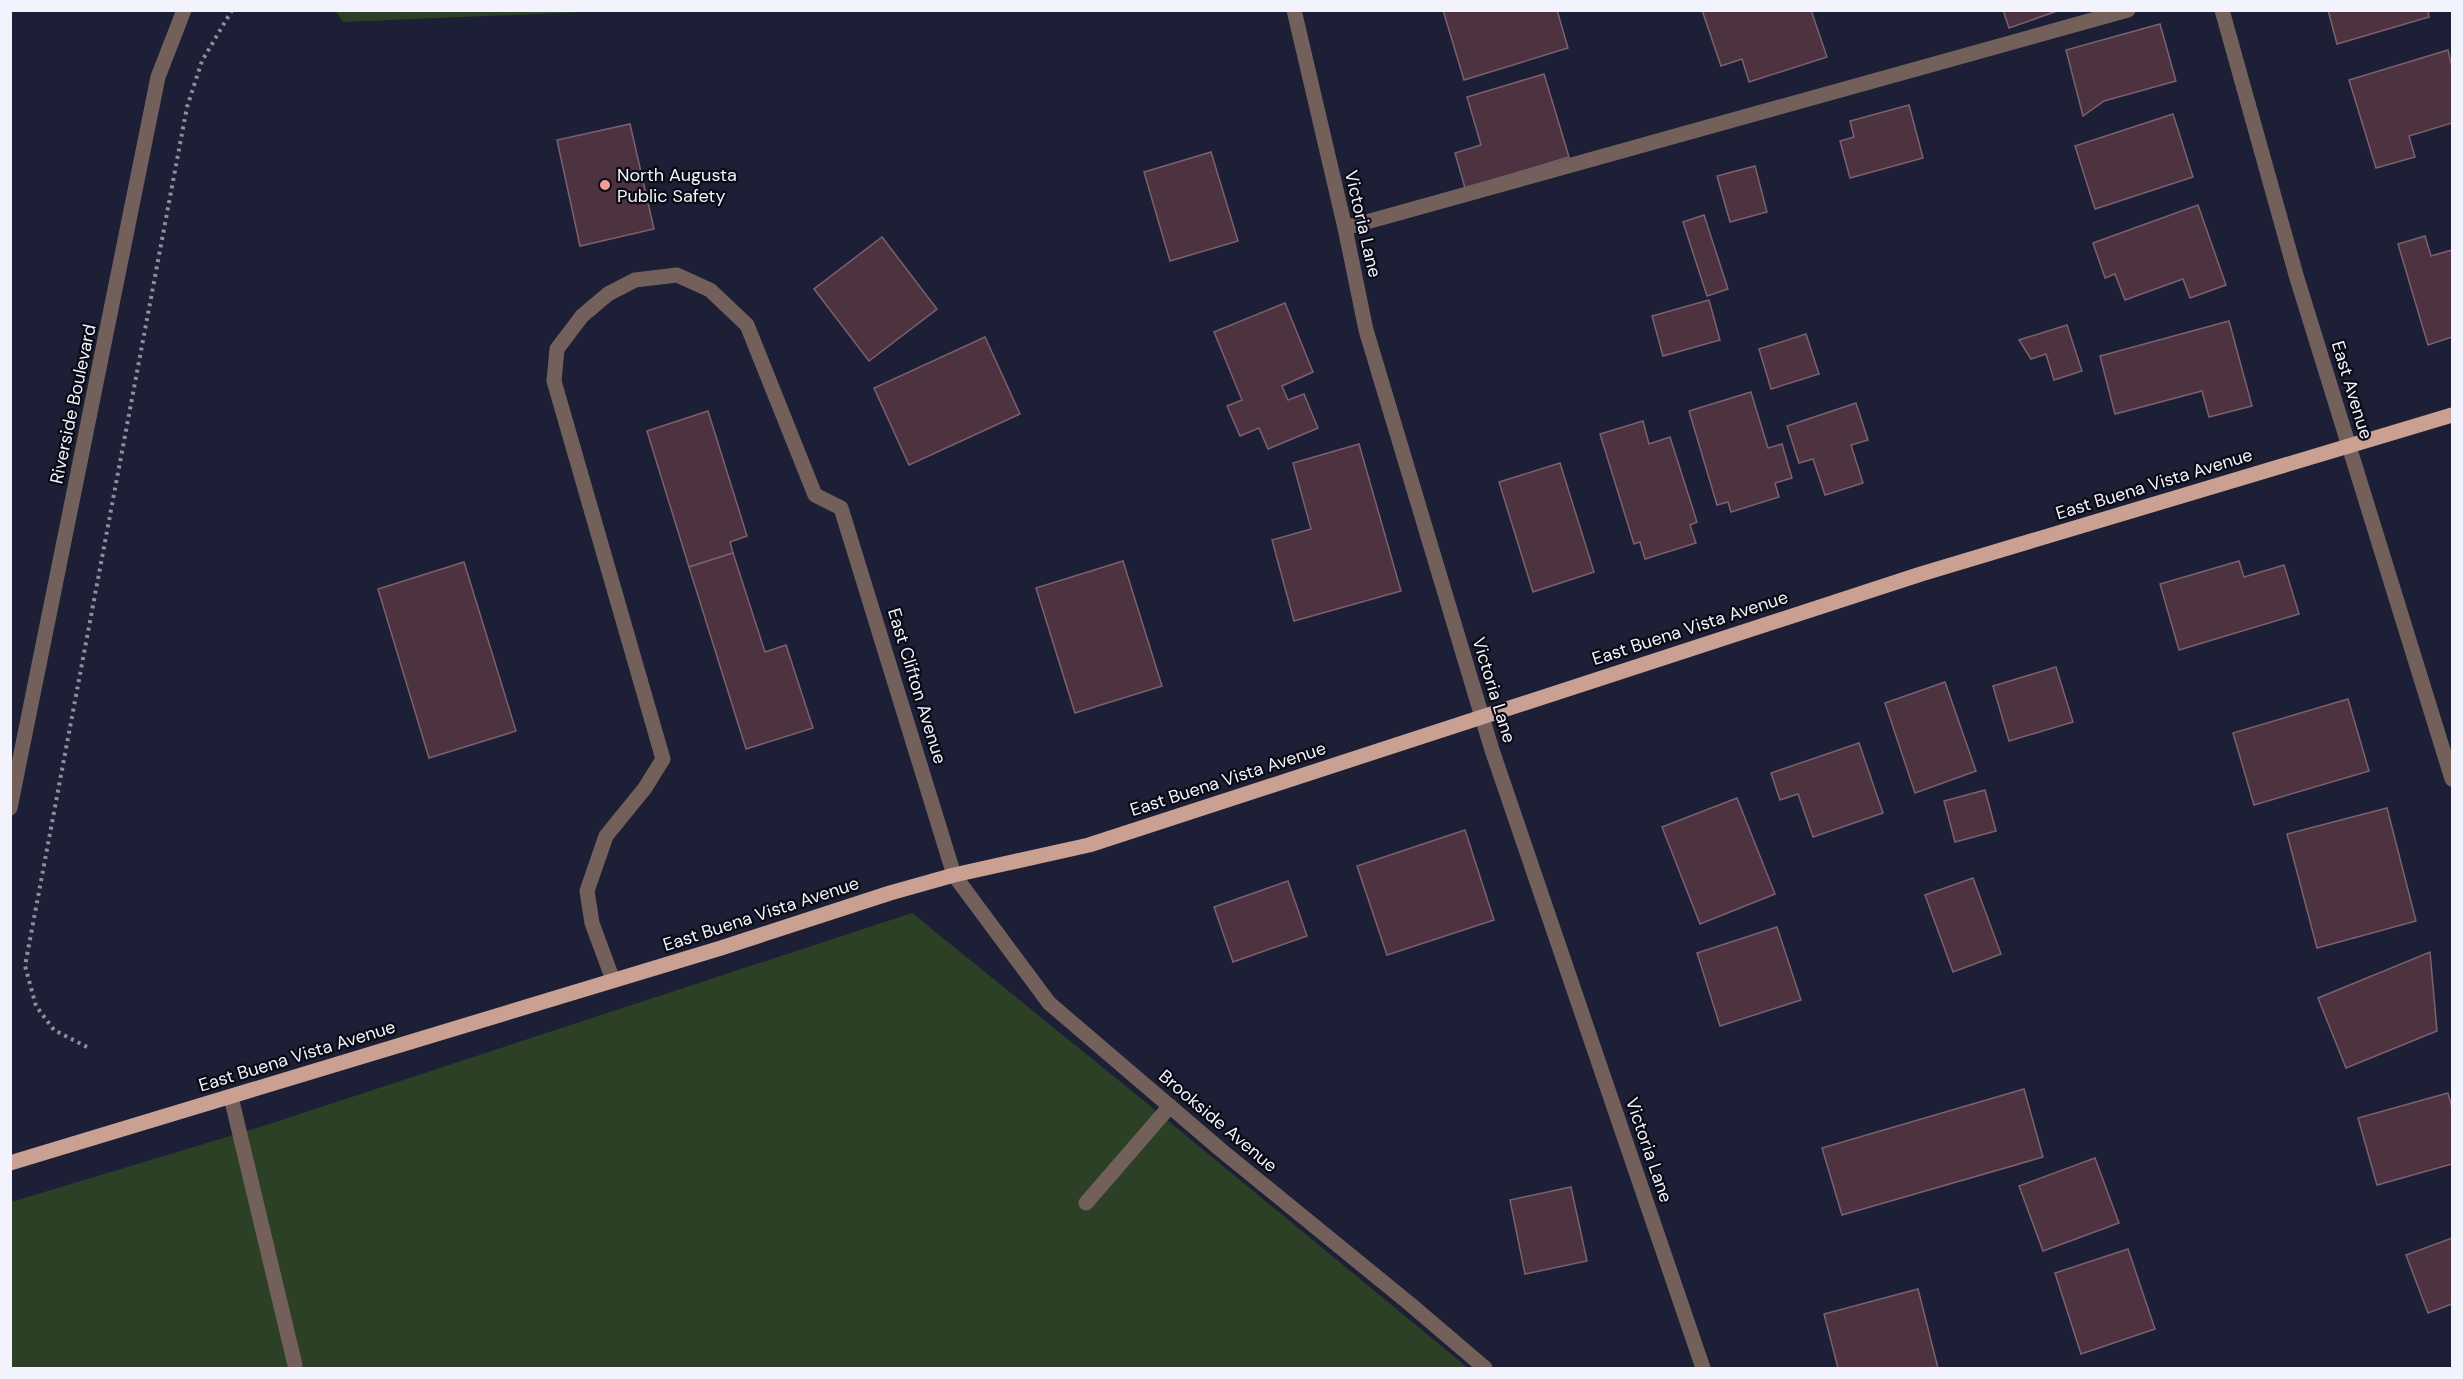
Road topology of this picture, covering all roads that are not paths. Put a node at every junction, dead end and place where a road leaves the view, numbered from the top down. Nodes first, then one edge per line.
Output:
1 (184, 10) edge
2 (1294, 10) edge
3 (2127, 10) edge
4 (2222, 10) edge
5 (1345, 228) junction
6 (2452, 415) edge
7 (2349, 445) junction
8 (1481, 717) junction
9 (2452, 779) edge
10 (10, 808) edge
11 (954, 875) junction
12 (613, 981) junction
13 (231, 1097) junction
14 (1170, 1106) junction
15 (10, 1163) edge
16 (1086, 1203) dead end
17 (295, 1365) dead end
18 (1485, 1368) edge
19 (1703, 1368) edge

1 - 10 street, Riverside Boulevard
2 - 5 street, Victoria Lane
3 - 5 street
4 - 7 street, East Avenue
5 - 8 street, Victoria Lane
6 - 7 main road, East Buena Vista Avenue
7 - 8 main road, East Buena Vista Avenue
7 - 9 street, East Avenue
8 - 11 main road, East Buena Vista Avenue
8 - 19 street, Victoria Lane
11 - 12 main road, East Buena Vista Avenue
11 - 12 street, East Clifton Avenue
11 - 14 street, Brookside Avenue
12 - 13 main road, East Buena Vista Avenue
13 - 15 main road, East Buena Vista Avenue
13 - 17 street
14 - 16 street
14 - 18 street, Brookside Avenue

